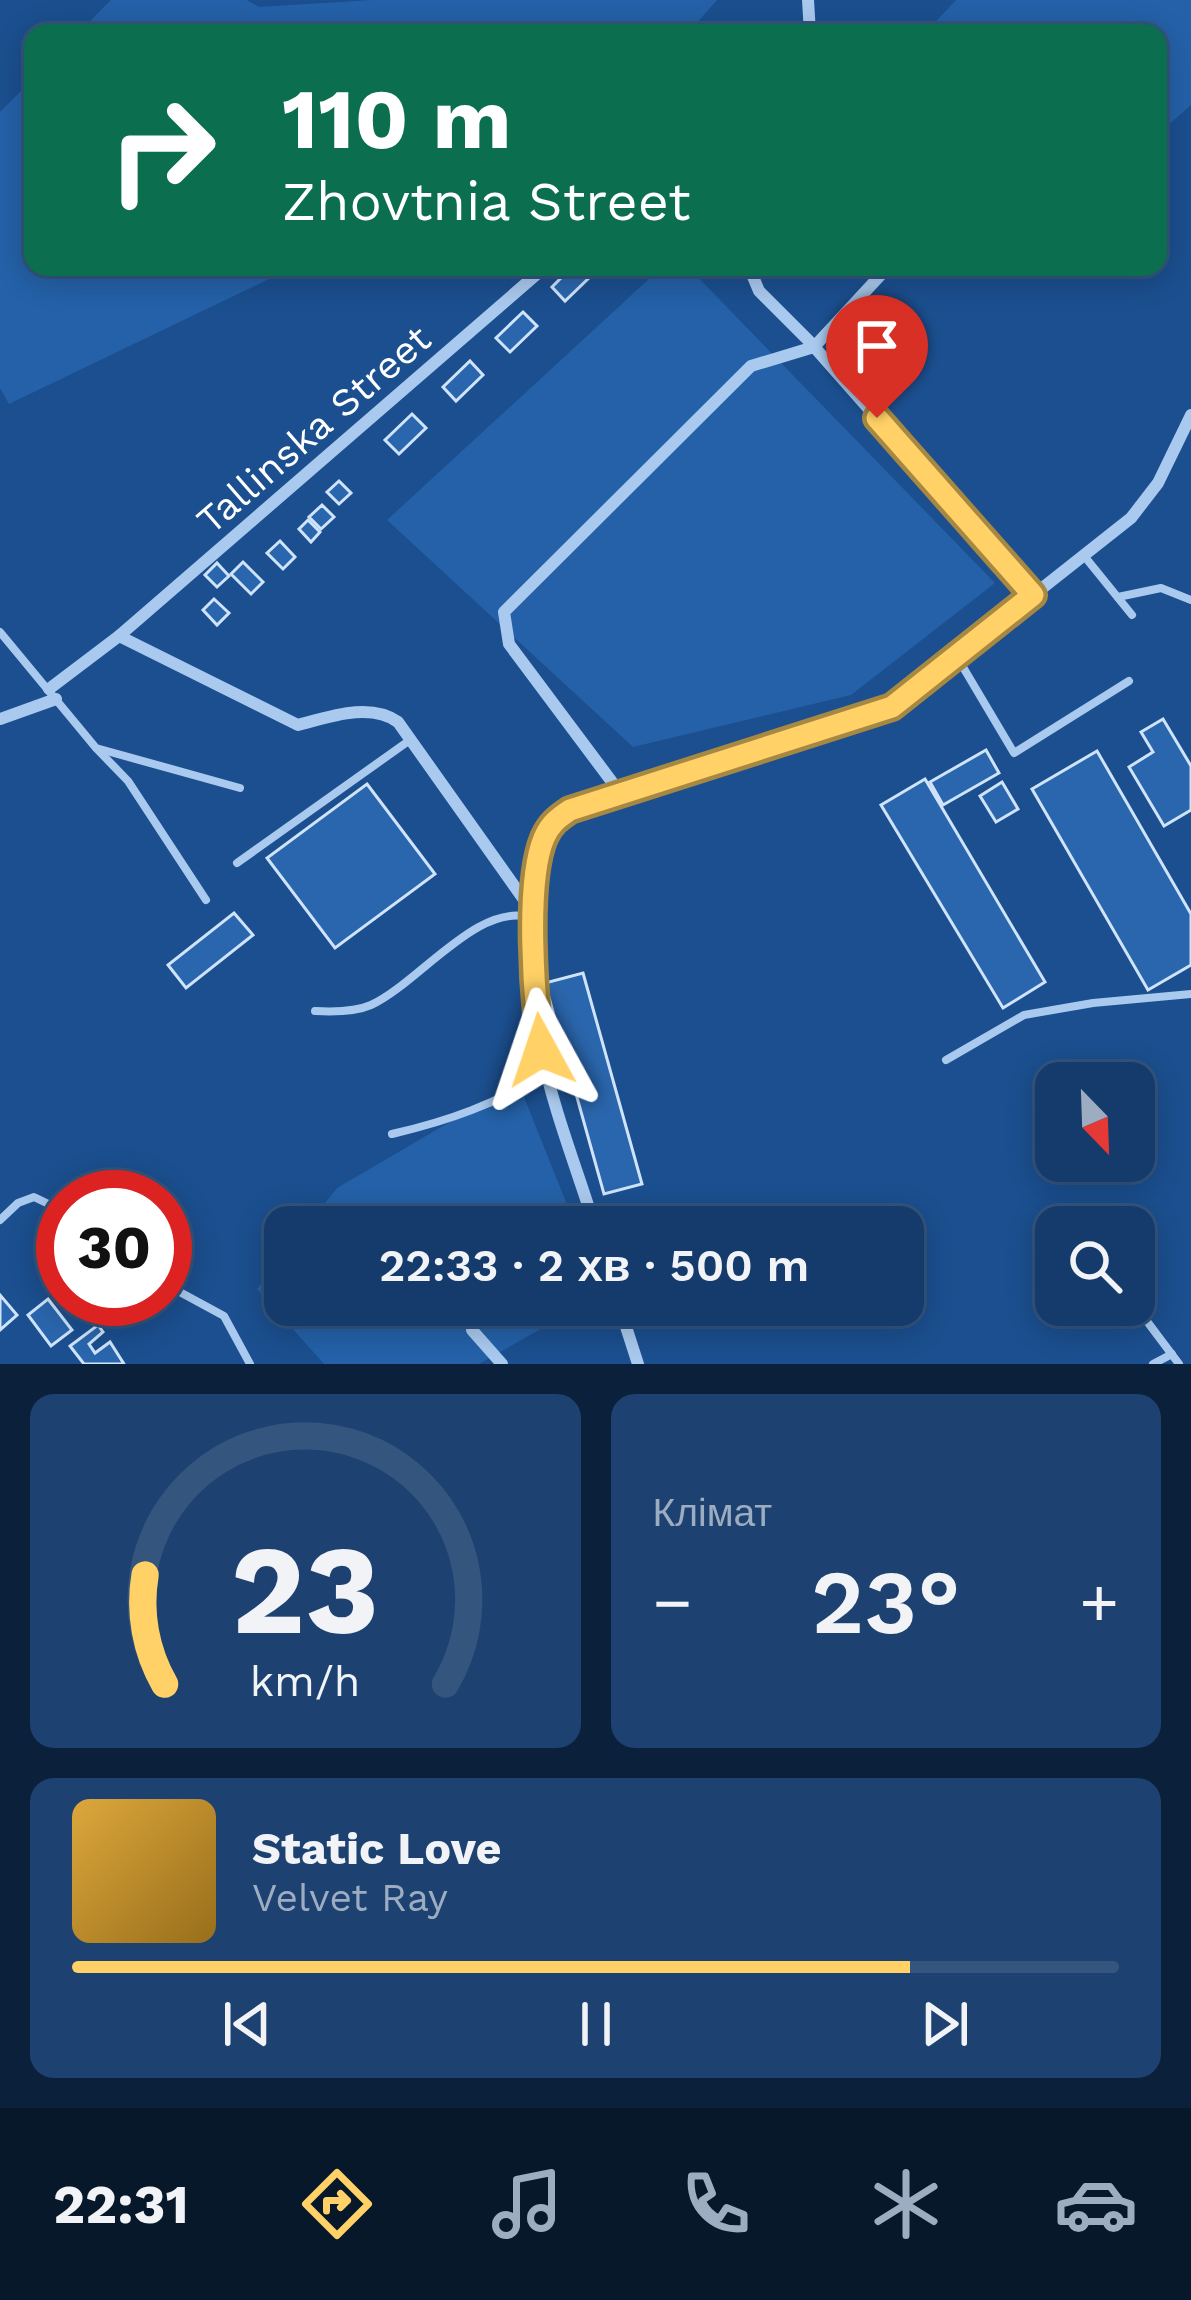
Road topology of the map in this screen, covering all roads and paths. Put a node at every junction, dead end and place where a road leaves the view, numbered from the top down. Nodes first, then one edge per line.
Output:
1 (535, 276) edge
2 (753, 276) edge
3 (879, 276) edge
4 (814, 347) junction
5 (1191, 415) edge
6 (1085, 557) junction
7 (1033, 595) junction
8 (1118, 597) junction
9 (1191, 600) edge
10 (1132, 615) dead end
11 (0, 632) edge
12 (119, 636) junction
13 (956, 656) junction
14 (1129, 681) dead end
15 (52, 694) junction
16 (0, 719) edge
17 (410, 740) junction
18 (96, 748) junction
19 (240, 788) dead end
20 (620, 794) junction
21 (237, 862) dead end
22 (206, 900) dead end
23 (533, 915) junction
24 (1191, 994) edge
25 (315, 1011) dead end
26 (946, 1060) dead end
27 (547, 1071) junction
28 (392, 1134) dead end
29 (36, 1198) edge
30 (589, 1206) edge
31 (0, 1220) edge
32 (192, 1299) edge
33 (626, 1326) edge
34 (1151, 1326) edge
35 (472, 1330) dead end
36 (1172, 1354) junction
37 (250, 1364) edge
38 (502, 1364) edge
39 (638, 1364) edge
40 (1153, 1364) edge
41 (1179, 1364) edge

1 - 12 street, Tallinska Street
2 - 4 street
3 - 4 street
4 - 7 street
4 - 20 street
5 - 6 street
6 - 7 street
6 - 8 lane
7 - 13 street
8 - 9 lane
8 - 10 lane
11 - 15 lane
12 - 15 street, Tallinska Street
12 - 17 street
13 - 14 lane
13 - 20 street
15 - 16 street, Tallinska Street
15 - 18 lane
17 - 21 lane
17 - 23 street
18 - 19 lane
18 - 22 lane
20 - 23 street
23 - 25 lane
23 - 27 street
24 - 26 lane
27 - 28 lane
27 - 30 street
29 - 31 lane
32 - 37 lane
33 - 39 street
34 - 36 lane
35 - 38 street
36 - 40 lane
36 - 41 lane

